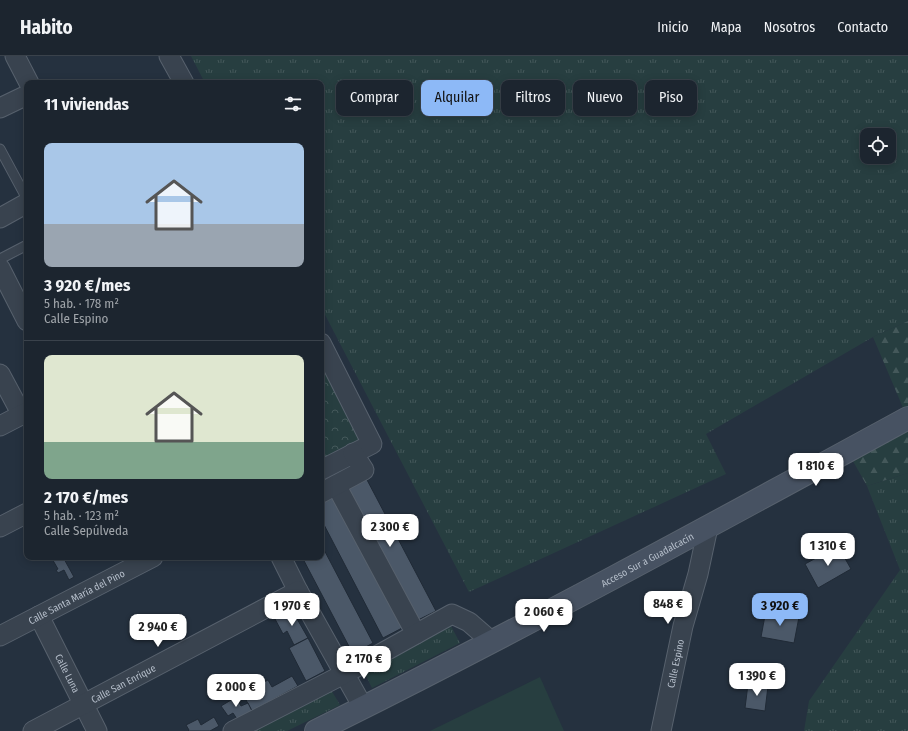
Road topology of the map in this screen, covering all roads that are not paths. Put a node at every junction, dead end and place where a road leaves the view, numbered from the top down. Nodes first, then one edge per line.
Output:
1 (15, 56) edge
2 (169, 56) edge
3 (28, 80) edge
4 (182, 80) edge
5 (24, 96) edge
6 (0, 108) edge
7 (0, 148) edge
8 (24, 193) edge
9 (24, 205) edge
10 (0, 218) edge
11 (24, 247) edge
12 (0, 259) edge
13 (0, 268) edge
14 (24, 315) edge
15 (324, 348) edge
16 (0, 374) edge
17 (24, 414) edge
18 (908, 418) edge
19 (0, 426) edge
20 (354, 453) junction
21 (324, 468) edge
22 (328, 489) edge
23 (24, 515) edge
24 (708, 527) junction
25 (0, 528) edge
26 (147, 560) edge
27 (282, 560) edge
28 (298, 591) junction
29 (39, 616) junction
30 (416, 634) junction
31 (0, 636) edge
32 (492, 642) junction
33 (344, 674) junction
34 (83, 705) junction
35 (363, 707) junction
36 (33, 731) edge
37 (97, 731) edge
38 (233, 731) edge
39 (316, 731) edge
40 (661, 731) edge

1 - 3 street
2 - 4 street
5 - 6 street
7 - 8 lane
9 - 10 street
11 - 12 lane
13 - 14 street
15 - 20 street
16 - 17 street
17 - 19 street
18 - 24 street, Acceso Sur a Guadalcacín
20 - 21 street
20 - 22 street
22 - 30 street
23 - 25 street
24 - 32 street, Acceso Sur a Guadalcacín
24 - 40 street, Calle Espino
26 - 29 street, Calle Santa María del Pino
27 - 28 street
28 - 33 street
28 - 34 street, Calle San Enrique
29 - 31 street, Calle Santa María del Pino
29 - 34 street, Calle Luna
30 - 32 street
30 - 33 street
32 - 35 street, Acceso Sur a Guadalcacín
33 - 35 street
33 - 38 street
34 - 36 street, Calle San Enrique
34 - 37 street, Calle Luna
35 - 39 street, Acceso Sur a Guadalcacín

